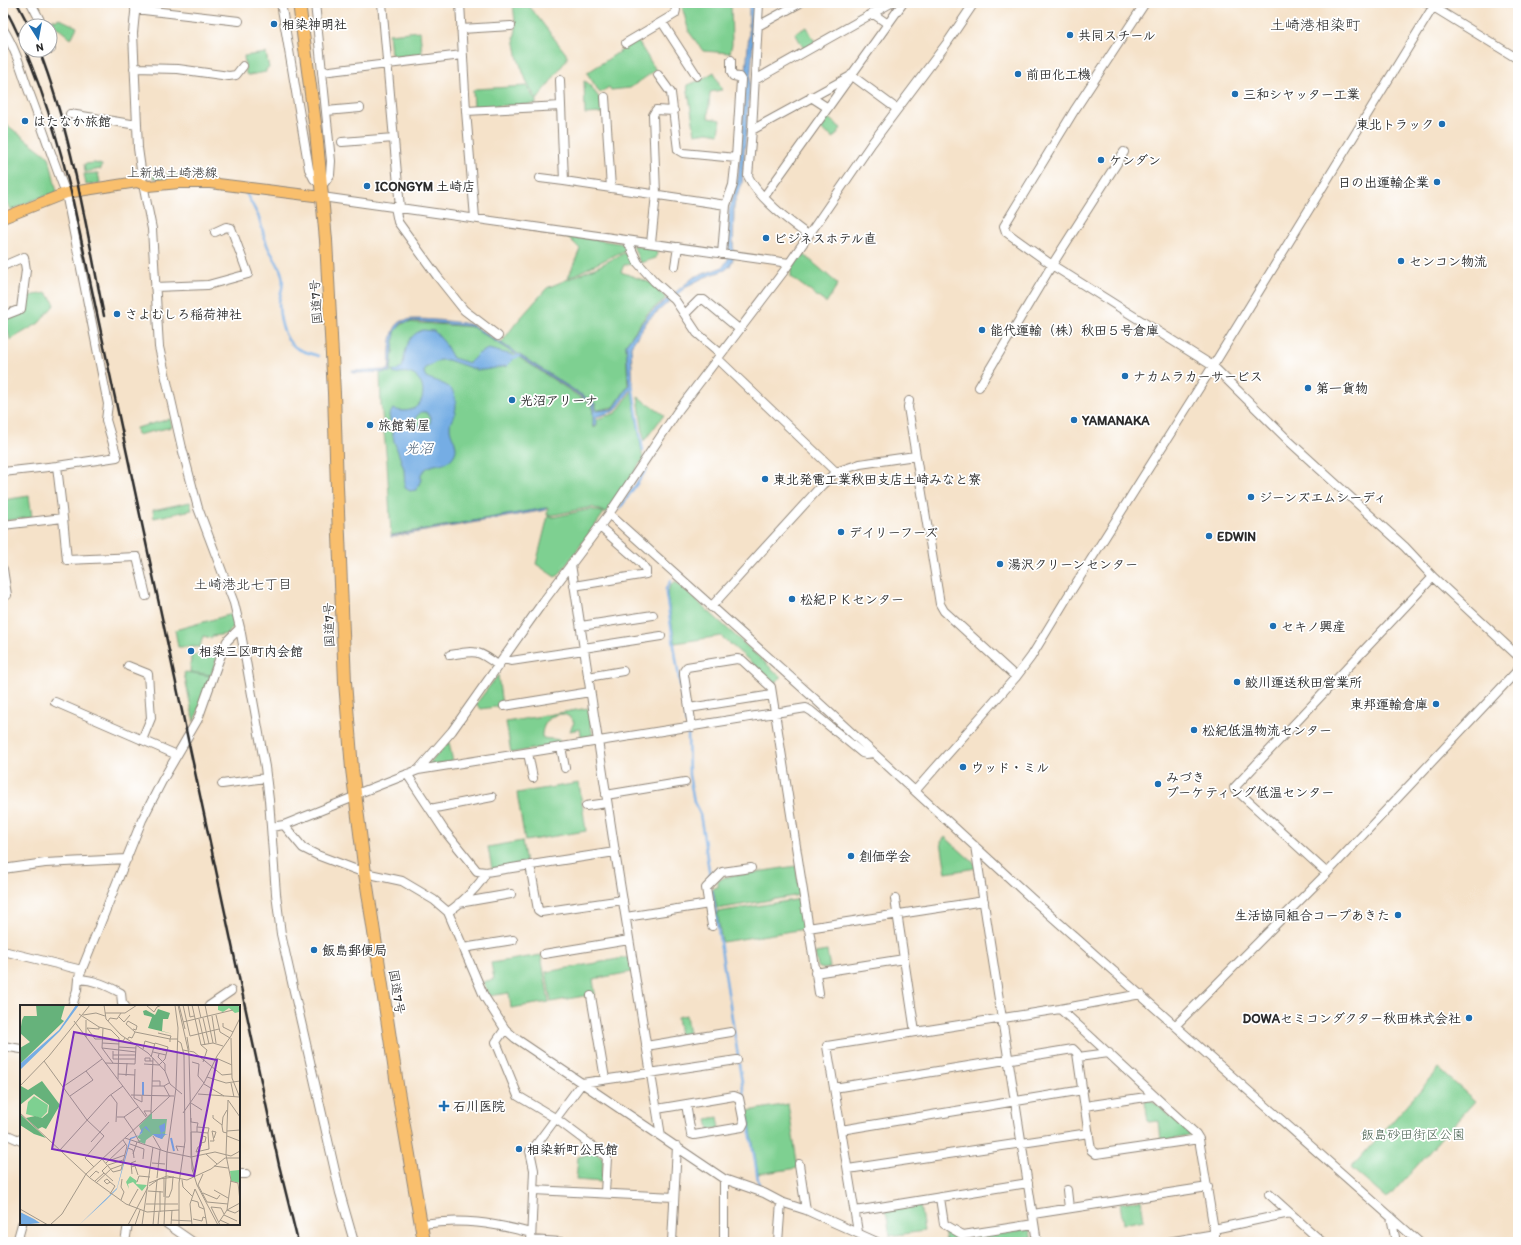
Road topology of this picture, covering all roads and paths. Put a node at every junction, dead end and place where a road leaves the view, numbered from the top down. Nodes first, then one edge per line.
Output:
1 (31, 3) edge
2 (282, 3) edge
3 (299, 3) edge
4 (315, 3) edge
5 (382, 3) edge
6 (460, 3) edge
7 (674, 3) edge
8 (759, 3) edge
9 (800, 3) edge
10 (891, 3) edge
11 (903, 3) edge
12 (974, 3) edge
13 (1144, 3) edge
14 (1430, 5) edge
15 (136, 6) edge
16 (872, 13) junction
17 (39, 18) edge
18 (239, 21) dead end
19 (662, 22) junction
20 (888, 24) junction
21 (511, 26) dead end
22 (758, 26) junction
23 (3, 29) edge
24 (461, 29) junction
25 (626, 43) dead end
26 (462, 55) junction
27 (1518, 59) edge
28 (731, 60) dead end
29 (388, 63) junction
30 (243, 66) dead end
31 (134, 68) junction
32 (322, 72) junction
33 (658, 75) dead end
34 (851, 75) junction
35 (697, 76) dead end
36 (560, 80) dead end
37 (755, 80) junction
38 (605, 97) dead end
39 (811, 97) junction
40 (561, 106) junction
41 (360, 108) dead end
42 (828, 108) junction
43 (897, 109) junction
44 (326, 111) junction
45 (466, 111) junction
46 (674, 111) junction
47 (70, 114) dead end
48 (137, 125) junction
49 (752, 130) junction
50 (394, 138) junction
51 (342, 142) dead end
52 (1124, 152) dead end
53 (736, 158) junction
54 (540, 178) dead end
55 (564, 181) junction
56 (143, 184) junction
57 (611, 188) junction
58 (322, 191) junction
59 (66, 193) junction
60 (656, 194) junction
61 (764, 197) junction
62 (726, 205) junction
63 (398, 208) junction
64 (3, 218) edge
65 (475, 218) junction
66 (215, 232) dead end
67 (808, 235) junction
68 (627, 240) junction
69 (651, 243) junction
70 (678, 247) junction
71 (727, 255) junction
72 (789, 263) junction
73 (1052, 265) junction
74 (3, 266) edge
75 (675, 266) dead end
76 (155, 286) junction
77 (687, 312) dead end
78 (3, 316) edge
79 (740, 329) junction
80 (498, 336) dead end
81 (720, 356) junction
82 (1213, 366) junction
83 (979, 387) dead end
84 (909, 401) dead end
85 (916, 456) junction
86 (57, 466) junction
87 (3, 472) edge
88 (836, 472) junction
89 (609, 514) junction
90 (63, 518) junction
91 (3, 525) edge
92 (599, 526) junction
93 (571, 564) junction
94 (3, 569) edge
95 (1433, 577) junction
96 (574, 586) junction
97 (7, 595) dead end
98 (146, 596) dead end
99 (711, 607) junction
100 (653, 615) dead end
101 (581, 626) junction
102 (240, 628) junction
103 (661, 636) dead end
104 (584, 649) junction
105 (450, 655) dead end
106 (1518, 656) edge
107 (501, 663) junction
108 (128, 666) dead end
109 (1518, 670) edge
110 (623, 671) dead end
111 (588, 677) junction
112 (1016, 677) junction
113 (590, 692) junction
114 (772, 695) junction
115 (55, 702) dead end
116 (504, 706) dead end
117 (689, 708) junction
118 (775, 713) junction
119 (692, 726) junction
120 (142, 740) junction
121 (598, 741) junction
122 (562, 747) junction
123 (528, 753) junction
124 (873, 753) junction
125 (178, 755) junction
126 (565, 768) dead end
127 (418, 770) junction
128 (407, 774) junction
129 (266, 778) junction
130 (533, 778) dead end
131 (685, 782) dead end
132 (222, 784) dead end
133 (915, 791) junction
134 (354, 796) junction
135 (492, 797) dead end
136 (607, 799) junction
137 (586, 806) dead end
138 (430, 809) junction
139 (284, 825) junction
140 (271, 827) junction
141 (975, 846) junction
142 (615, 852) junction
143 (127, 859) junction
144 (530, 865) junction
145 (751, 868) dead end
146 (3, 869) edge
147 (486, 872) junction
148 (364, 873) junction
149 (1327, 873) junction
150 (704, 879) dead end
151 (706, 888) junction
152 (511, 894) dead end
153 (895, 899) dead end
154 (623, 900) junction
155 (984, 901) junction
156 (459, 903) junction
157 (709, 904) junction
158 (448, 912) junction
159 (897, 914) junction
160 (626, 917) junction
161 (712, 926) dead end
162 (808, 928) junction
163 (513, 940) dead end
164 (629, 940) junction
165 (463, 948) junction
166 (3, 951) edge
167 (544, 954) dead end
168 (904, 960) junction
169 (82, 970) junction
170 (815, 973) junction
171 (78, 979) junction
172 (231, 991) dead end
173 (819, 993) dead end
174 (1141, 994) junction
175 (591, 996) dead end
176 (72, 1005) edge
177 (124, 1005) edge
178 (210, 1005) edge
179 (1060, 1009) junction
180 (1001, 1019) junction
181 (1176, 1025) junction
182 (505, 1029) junction
183 (730, 1032) dead end
184 (915, 1032) junction
185 (3, 1046) edge
186 (646, 1046) junction
187 (20, 1049) edge
188 (1109, 1053) junction
189 (1078, 1057) junction
190 (1009, 1059) junction
191 (738, 1060) dead end
192 (651, 1073) junction
193 (605, 1080) junction
194 (582, 1083) junction
195 (834, 1088) junction
196 (1083, 1090) junction
197 (1153, 1096) junction
198 (1015, 1102) junction
199 (686, 1104) junction
200 (1085, 1106) junction
201 (657, 1109) junction
202 (555, 1118) junction
203 (841, 1130) junction
204 (3, 1133) edge
205 (1089, 1133) junction
206 (662, 1136) junction
207 (1199, 1139) junction
208 (20, 1141) edge
209 (1022, 1142) junction
210 (677, 1146) junction
211 (799, 1164) dead end
212 (848, 1169) junction
213 (724, 1179) junction
214 (1028, 1183) junction
215 (1208, 1187) junction
216 (534, 1190) junction
217 (1067, 1190) dead end
218 (605, 1193) junction
219 (1269, 1194) dead end
220 (674, 1197) junction
221 (940, 1198) junction
222 (781, 1202) junction
223 (1070, 1208) junction
224 (806, 1210) junction
225 (855, 1211) junction
226 (1290, 1213) junction
227 (1033, 1214) junction
228 (1391, 1217) junction
229 (422, 1224) junction
230 (1034, 1224) junction
231 (22, 1225) edge
232 (128, 1225) edge
233 (168, 1225) edge
234 (858, 1232) junction
235 (1215, 1235) edge
236 (531, 1238) edge
237 (866, 1240) edge
238 (17, 1242) edge
239 (125, 1242) edge
240 (193, 1242) edge
241 (354, 1242) edge
242 (424, 1242) edge
243 (561, 1242) edge
244 (672, 1242) edge
245 (724, 1242) edge
246 (778, 1242) edge
247 (877, 1242) edge
248 (1037, 1242) edge
249 (1168, 1242) edge
250 (1322, 1242) edge
251 (1396, 1242) edge
252 (1419, 1242) edge

1 - 17 street
2 - 58 street
3 - 58 highway, 国道7号
4 - 32 street
5 - 29 street
6 - 24 street
7 - 19 street
8 - 22 street
9 - 22 street
10 - 16 street
11 - 20 street
12 - 43 street
13 - 73 street
14 - 27 street
14 - 82 street
15 - 18 street
15 - 31 street
16 - 20 street
16 - 37 street
19 - 25 street
19 - 35 street
20 - 34 street
21 - 24 street
22 - 37 street
23 - 59 street
24 - 26 street
26 - 29 street
26 - 45 street
28 - 53 street
29 - 32 street
29 - 50 street
30 - 31 street
31 - 48 street
32 - 44 street
33 - 46 street
34 - 39 street
34 - 42 street
34 - 43 street
36 - 40 street
37 - 49 street
38 - 57 street
39 - 42 street
39 - 49 street
40 - 45 street
40 - 55 street
41 - 44 street
42 - 61 street
43 - 67 street
44 - 58 street
45 - 65 street
46 - 53 street
46 - 60 street
47 - 48 street
48 - 56 street
49 - 61 street
50 - 51 street
50 - 63 street
52 - 73 street
53 - 62 street
54 - 55 street
55 - 57 street
56 - 58 main road, 上新城土崎港線
56 - 59 main road, 上新城土崎港線
56 - 76 street
57 - 60 street
58 - 63 street
58 - 134 highway, 国道7号
59 - 64 main road, 上新城土崎港線
59 - 86 street
60 - 62 street
60 - 69 street
61 - 67 street
62 - 71 street
63 - 65 street
63 - 80 street
65 - 68 street
66 - 76 street
67 - 72 street
68 - 69 street
68 - 81 street
69 - 70 street
70 - 71 street
70 - 75 street
71 - 72 street
72 - 79 street
73 - 82 street
73 - 83 street
74 - 78 street
76 - 102 street
77 - 79 street
79 - 81 street
81 - 88 street
81 - 89 street
82 - 95 street
82 - 112 street
84 - 85 street
85 - 88 street
85 - 112 street
86 - 87 street
86 - 90 street
88 - 99 street
89 - 92 street
89 - 99 street
90 - 91 street
90 - 98 street
92 - 93 street
92 - 96 street
93 - 96 street
93 - 107 street
94 - 97 street
95 - 106 street
95 - 149 street
96 - 101 street
99 - 124 street
100 - 101 street
101 - 104 street
102 - 125 street
102 - 129 street
103 - 104 street
104 - 107 street
104 - 111 street
105 - 107 street
107 - 127 street
108 - 120 street
109 - 149 street
110 - 111 street
111 - 113 street
112 - 133 street
113 - 116 street
113 - 121 street
114 - 117 street
114 - 117 street
114 - 118 street
115 - 120 street
117 - 119 street
118 - 119 street
118 - 124 street
118 - 162 street
119 - 121 street
120 - 125 street
121 - 122 street
121 - 136 street
122 - 123 street
122 - 126 street
123 - 127 street
123 - 130 street
124 - 133 street
125 - 143 street
127 - 128 street
128 - 134 street
128 - 138 street
129 - 132 street
129 - 140 street
131 - 136 street
133 - 141 street
134 - 139 street
134 - 148 highway, 国道7号
135 - 138 street
136 - 137 street
136 - 142 street
138 - 147 street
139 - 140 street
139 - 148 street
140 - 241 street
141 - 155 street
141 - 174 street
142 - 144 street
142 - 154 street
143 - 146 street
143 - 169 street
144 - 147 street
144 - 154 street
145 - 151 street
147 - 156 street
148 - 158 street
148 - 229 highway, 国道7号
149 - 181 street
150 - 151 street
151 - 157 street
152 - 156 street
153 - 159 street
154 - 160 street
155 - 159 street
155 - 180 street
156 - 158 street
157 - 160 street
157 - 161 street
158 - 165 street
159 - 162 street
159 - 168 street
160 - 164 street
162 - 170 street
163 - 165 street
164 - 167 street
164 - 186 street
165 - 182 street
166 - 169 street
168 - 170 street
168 - 184 street
169 - 171 street
170 - 173 street
171 - 176 street
171 - 177 street
172 - 178 street
174 - 179 street
174 - 181 street
175 - 193 street
179 - 180 street
179 - 188 street
180 - 184 street
180 - 190 street
181 - 228 street
182 - 194 street
182 - 202 street
183 - 186 street
184 - 195 street
185 - 187 street
186 - 192 street
188 - 189 street
188 - 197 street
189 - 190 street
189 - 196 street
190 - 195 street
190 - 198 street
191 - 192 street
192 - 193 street
192 - 201 street
193 - 194 street
194 - 202 street
194 - 206 street
195 - 203 street
196 - 198 street
196 - 200 street
197 - 200 street
197 - 207 street
198 - 203 street
198 - 209 street
199 - 199 street
199 - 201 street
200 - 205 street
201 - 206 street
202 - 216 street
202 - 218 street
203 - 212 street
204 - 208 street
205 - 207 street
205 - 209 street
206 - 210 street
207 - 215 street
209 - 212 street
209 - 214 street
210 - 213 street
210 - 220 street
211 - 224 street
212 - 225 street
213 - 222 street
213 - 245 street
214 - 221 street
214 - 227 street
215 - 223 street
215 - 235 street
216 - 218 street
216 - 236 street
217 - 223 street
218 - 220 street
219 - 226 street
220 - 244 street
221 - 225 street
221 - 230 street
222 - 224 street
222 - 246 street
223 - 227 street
224 - 234 street
225 - 234 street
226 - 235 street
226 - 250 street
227 - 230 street
228 - 251 street
228 - 252 street
229 - 236 street
229 - 242 highway, 国道7号
230 - 248 street
231 - 238 street
232 - 239 street
233 - 240 street
234 - 237 street
235 - 249 street
236 - 243 street
237 - 247 street

